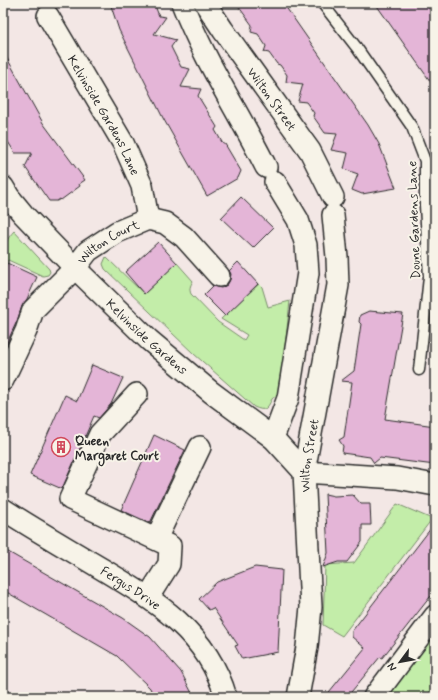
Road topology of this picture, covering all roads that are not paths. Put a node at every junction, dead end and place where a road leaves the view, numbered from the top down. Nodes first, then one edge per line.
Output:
1 (182, 3) edge
2 (205, 3) edge
3 (322, 3) edge
4 (48, 16) dead end
5 (3, 188) edge
6 (148, 219) junction
7 (75, 268) junction
8 (219, 276) dead end
9 (419, 370) dead end
10 (3, 380) edge
11 (137, 394) dead end
12 (273, 438) junction
13 (200, 447) dead end
14 (304, 472) junction
15 (435, 486) edge
16 (3, 509) edge
17 (156, 539) junction
18 (148, 597) junction
19 (435, 616) edge
20 (226, 697) edge
21 (298, 697) edge
22 (374, 697) edge

1 - 12 street
2 - 14 street, Wilton Street
3 - 9 lane, Doune Gardens Lane
4 - 6 street, Kelvinside Gardens Lane
5 - 7 street, Kelvinside Gardens
6 - 7 street, Wilton Court
6 - 8 street, Wilton Court
7 - 10 street, Wilton Court
7 - 12 street, Kelvinside Gardens
11 - 17 street
12 - 14 street, Kelvinside Gardens
13 - 17 street
14 - 15 street
14 - 21 street, Wilton Street
16 - 18 street, Fergus Drive
17 - 18 street
18 - 20 street, Fergus Drive
19 - 22 street

